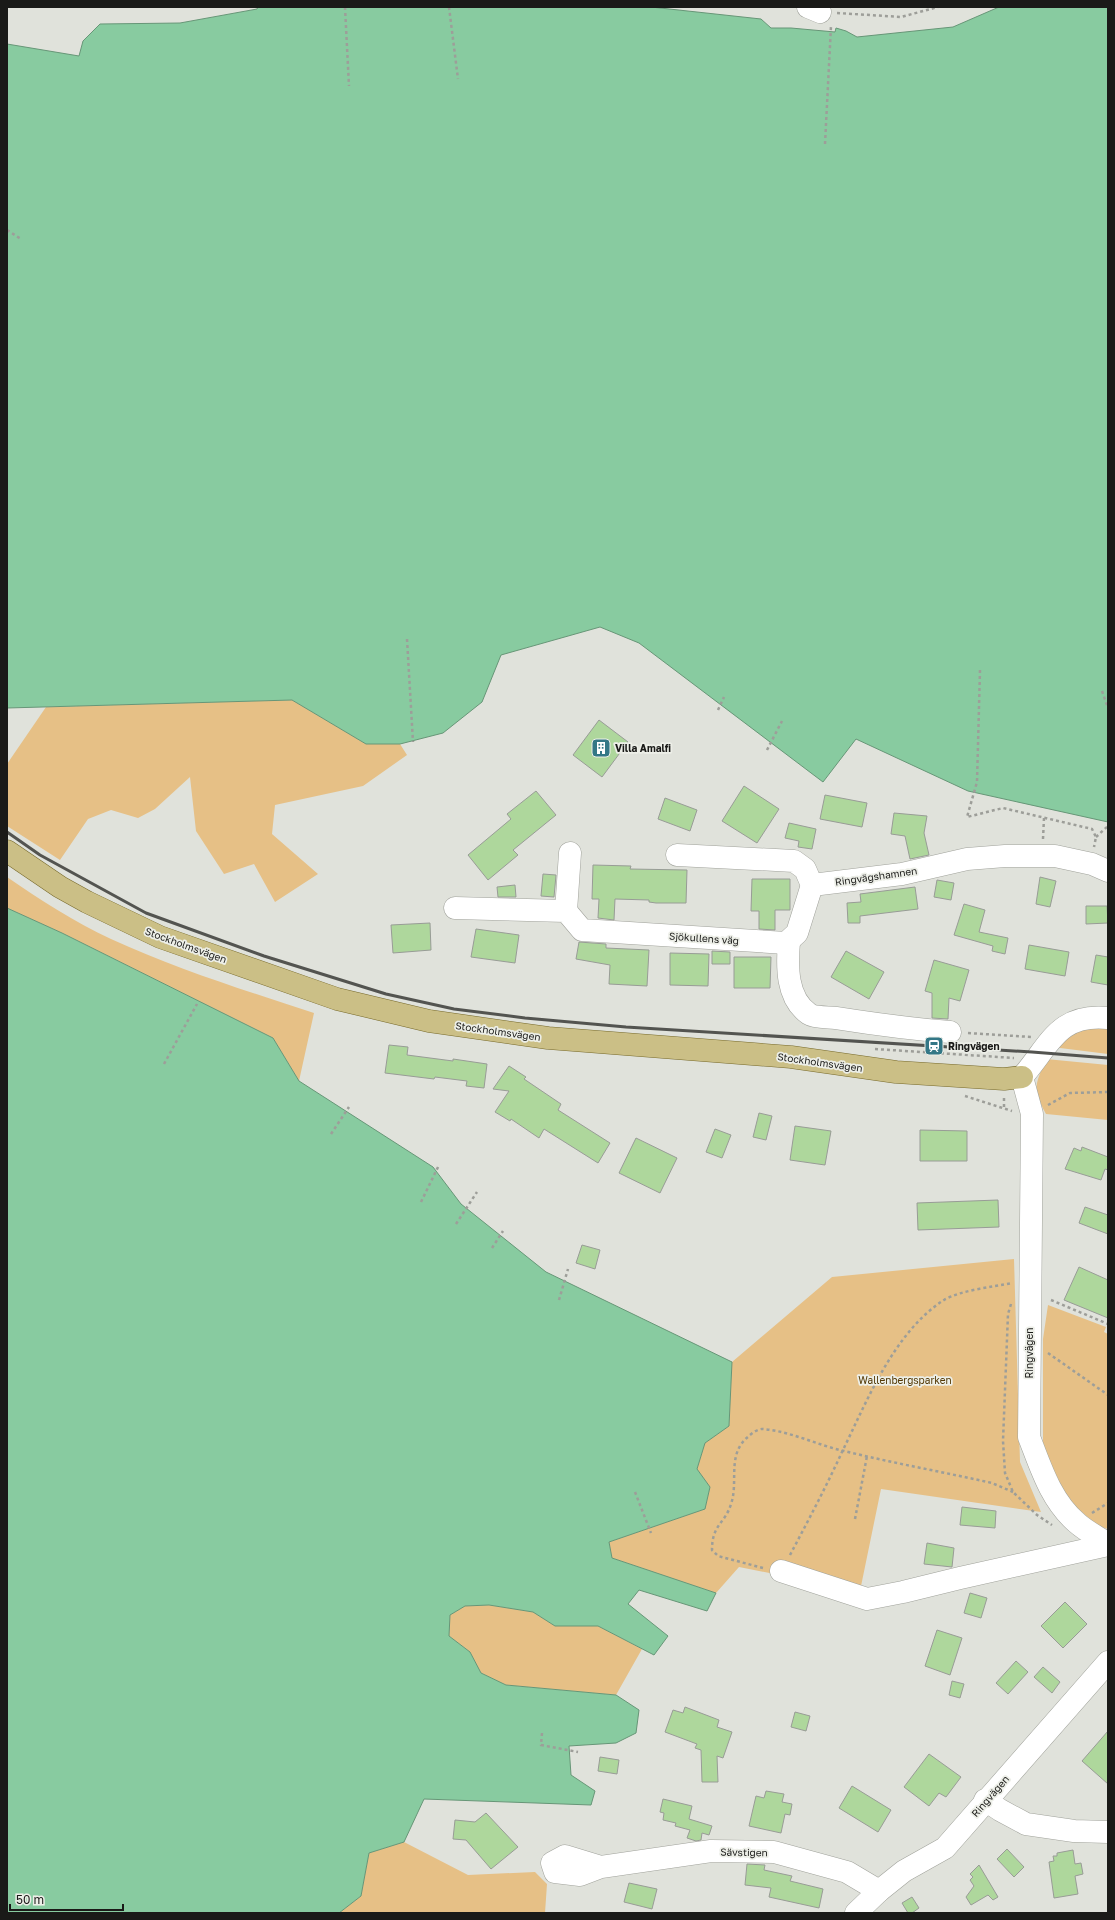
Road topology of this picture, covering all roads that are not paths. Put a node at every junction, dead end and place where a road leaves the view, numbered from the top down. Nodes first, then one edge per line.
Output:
1 (7, 852) edge
2 (570, 853) dead end
3 (677, 855) dead end
4 (1100, 867) edge
5 (812, 885) junction
6 (455, 908) dead end
7 (566, 911) junction
8 (789, 940) junction
9 (1108, 1018) edge
10 (950, 1032) road end
11 (1018, 1068) junction
12 (1108, 1544) edge
13 (781, 1571) road end
14 (1108, 1662) edge
15 (985, 1800) junction
16 (1108, 1832) edge
17 (601, 1867) dead end
18 (879, 1891) junction
19 (856, 1913) edge

1 - 11 main road, Stockholmsvägen
2 - 7 street
3 - 5 street
4 - 5 street, Ringvägshamnen
5 - 8 street
6 - 7 street
7 - 8 street, Sjökullens väg
8 - 10 street
9 - 11 street
11 - 12 street, Ringvägen
12 - 13 street, Ringvägen
14 - 15 street, Ringvägen
15 - 16 street
15 - 18 street, Ringvägen
17 - 18 street, Sävstigen
18 - 19 street, Ringvägen

